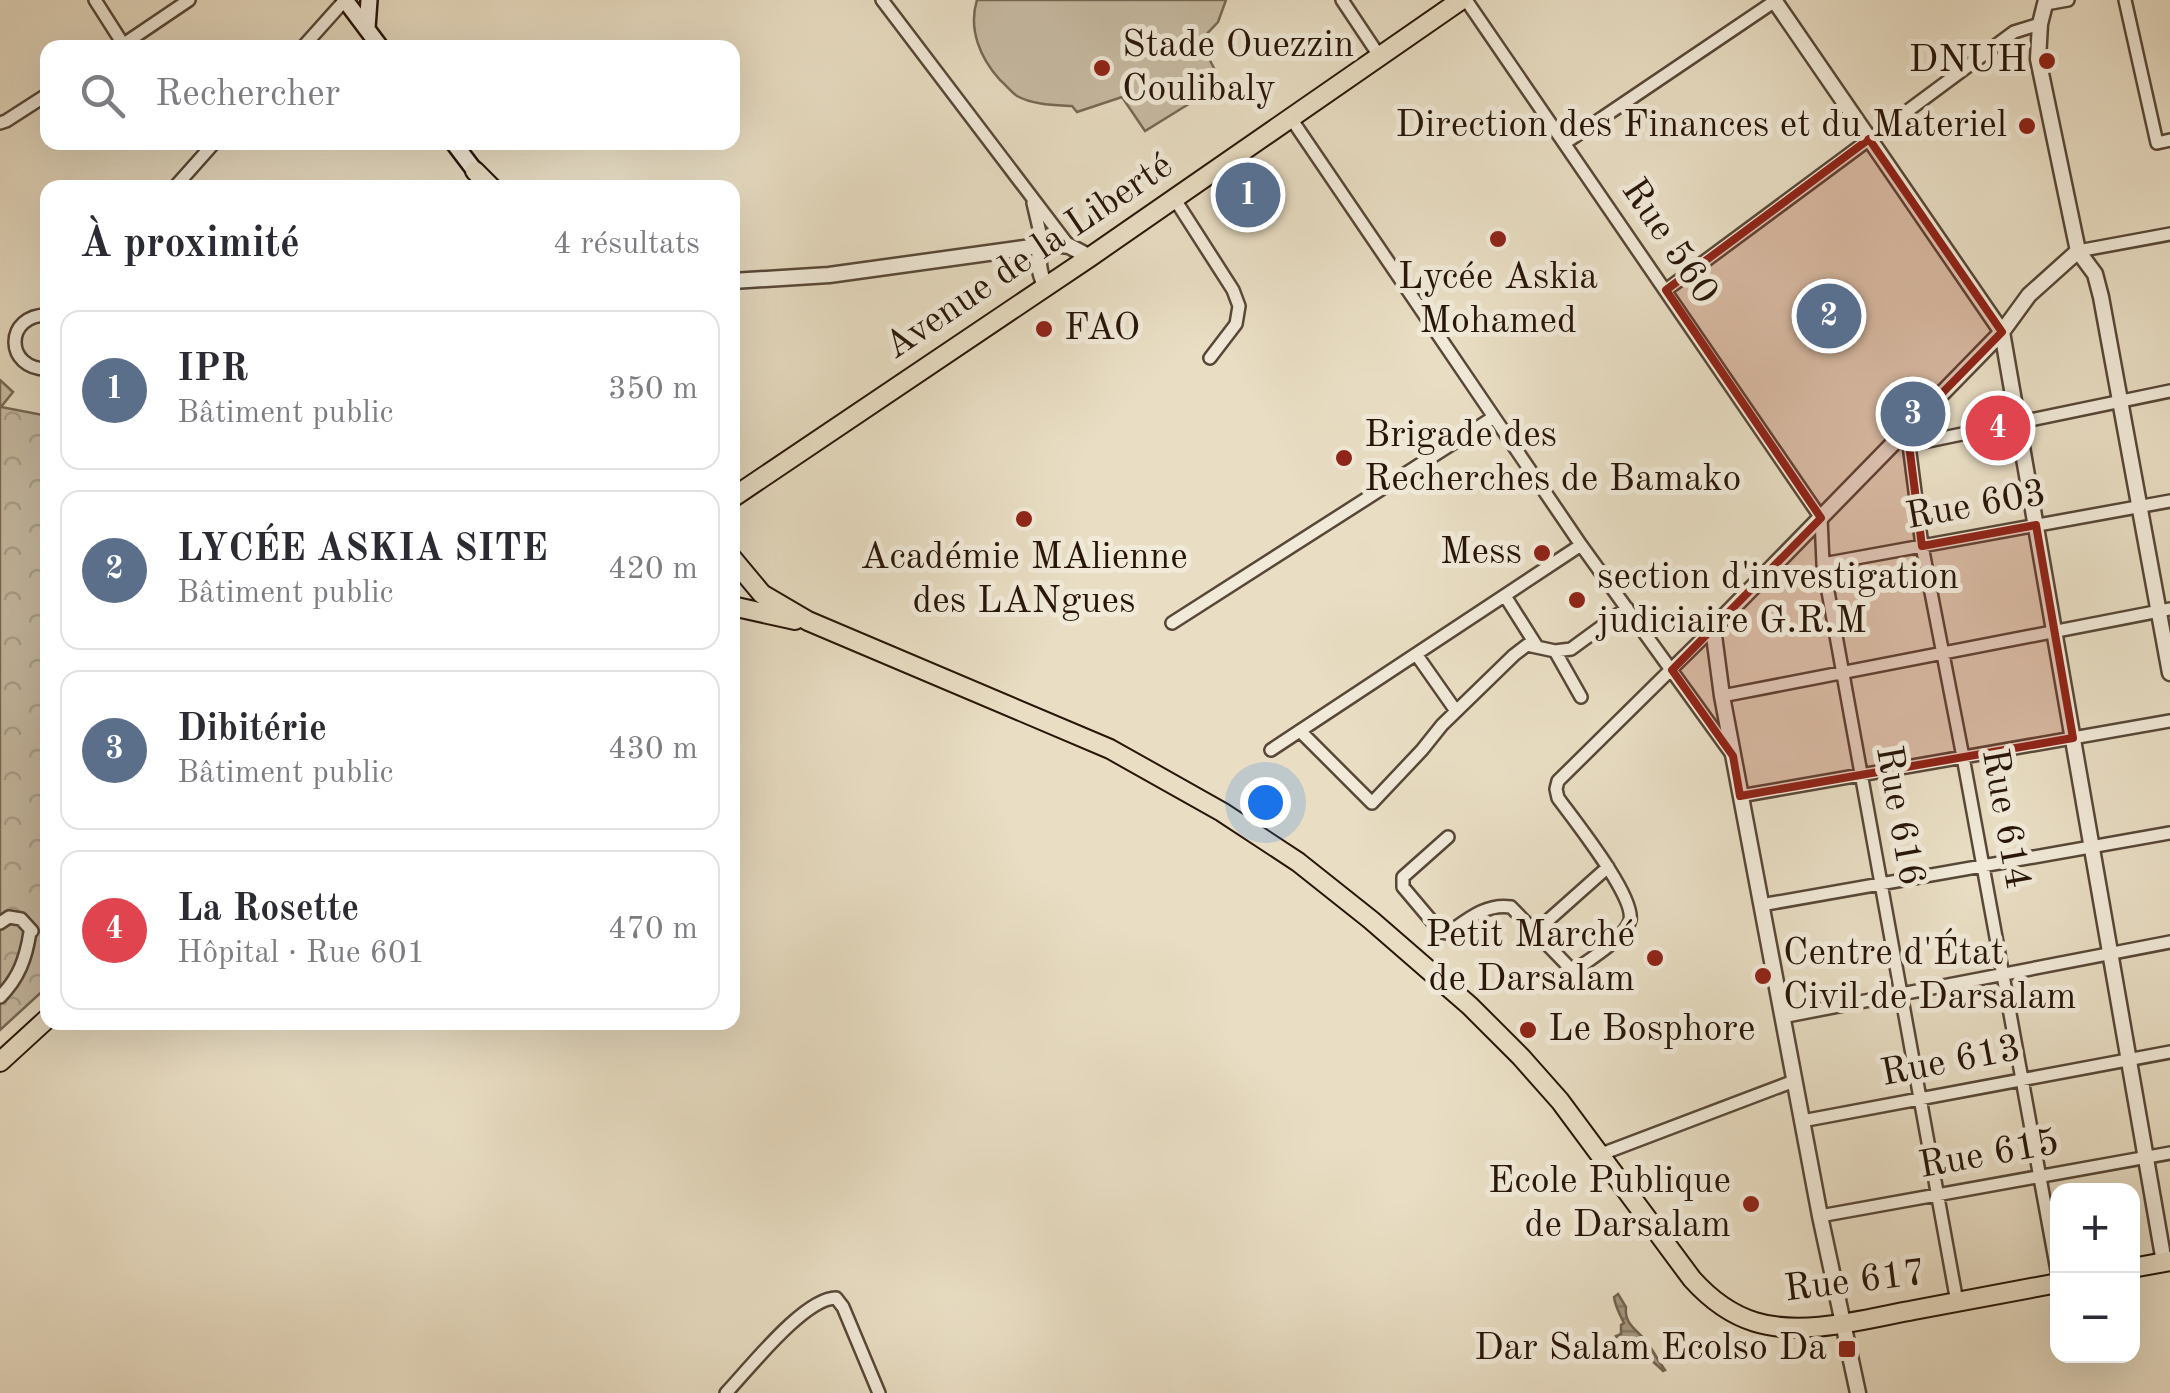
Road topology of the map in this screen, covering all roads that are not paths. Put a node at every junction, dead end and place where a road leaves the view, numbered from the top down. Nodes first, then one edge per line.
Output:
1 (94, 0) edge
2 (189, 0) edge
3 (345, 0) edge
4 (369, 0) edge
5 (882, 0) edge
6 (1342, 0) edge
7 (1464, 0) edge
8 (2068, 0) edge
9 (2125, 0) edge
10 (1775, 1) edge
11 (2046, 2) edge
12 (2040, 24) junction
13 (367, 28) junction
14 (117, 40) edge
15 (129, 40) edge
16 (309, 40) edge
17 (375, 40) edge
18 (1380, 58) junction
19 (40, 99) edge
20 (1290, 117) junction
21 (0, 122) edge
22 (1869, 139) junction
23 (2170, 140) edge
24 (1565, 142) junction
25 (208, 150) edge
26 (459, 150) edge
27 (479, 179) edge
28 (181, 180) edge
29 (1174, 198) junction
30 (1032, 199) junction
31 (2170, 234) edge
32 (1041, 246) junction
33 (1070, 246) junction
34 (2078, 251) junction
35 (1090, 257) junction
36 (740, 281) edge
37 (1045, 286) junction
38 (1666, 290) junction
39 (40, 316) edge
40 (2002, 332) junction
41 (1210, 358) dead end
42 (40, 368) edge
43 (2170, 390) edge
44 (2121, 400) junction
45 (1494, 417) junction
46 (2018, 422) junction
47 (1904, 442) junction
48 (740, 493) edge
49 (2170, 501) edge
50 (2140, 506) junction
51 (1821, 518) junction
52 (2036, 525) junction
53 (1581, 545) junction
54 (1922, 546) junction
55 (1823, 564) junction
56 (740, 568) edge
57 (1505, 596) junction
58 (740, 608) edge
59 (1627, 608) junction
60 (2165, 610) edge
61 (808, 621) junction
62 (1172, 623) dead end
63 (1713, 628) junction
64 (2054, 632) junction
65 (1536, 645) junction
66 (1554, 651) junction
67 (1416, 654) junction
68 (1943, 654) junction
69 (1672, 670) junction
70 (1843, 673) junction
71 (2170, 674) edge
72 (1722, 696) junction
73 (1581, 697) dead end
74 (1456, 711) junction
75 (2170, 721) edge
76 (1300, 730) junction
77 (2073, 738) junction
78 (1271, 750) dead end
79 (1733, 756) junction
80 (1963, 757) junction
81 (1862, 775) junction
82 (1740, 796) junction
83 (2170, 833) edge
84 (1448, 836) dead end
85 (2092, 847) junction
86 (1982, 866) junction
87 (1608, 868) junction
88 (1881, 884) junction
89 (1761, 905) junction
90 (0, 923) edge
91 (40, 929) edge
92 (32, 931) junction
93 (1535, 932) junction
94 (2170, 942) edge
95 (2110, 954) junction
96 (2002, 974) junction
97 (1901, 994) junction
98 (0, 998) edge
99 (1782, 1017) junction
100 (40, 1025) edge
101 (2170, 1052) edge
102 (2129, 1059) junction
103 (0, 1062) edge
104 (2022, 1079) junction
105 (1794, 1081) junction
106 (1920, 1098) junction
107 (1802, 1120) junction
108 (2170, 1152) edge
109 (1600, 1155) junction
110 (2146, 1157) junction
111 (2040, 1176) junction
112 (1937, 1194) junction
113 (1820, 1216) junction
114 (2167, 1261) edge
115 (2140, 1266) edge
116 (2057, 1273) edge
117 (2050, 1281) edge
118 (1957, 1302) junction
119 (1843, 1323) junction
120 (726, 1393) edge
121 (879, 1393) edge
122 (1858, 1393) edge

1 - 14 street
2 - 15 street
3 - 13 main road
3 - 16 street
4 - 13 main road
5 - 30 street
6 - 18 street
7 - 18 main road, Avenue de la Liberté
7 - 24 street, Rue 560
8 - 11 street
9 - 23 street
10 - 22 street
10 - 24 street
11 - 12 street
12 - 22 street
12 - 34 street
13 - 17 main road
18 - 20 main road, Avenue de la Liberté
19 - 21 street
20 - 29 main road, Avenue de la Liberté
20 - 45 street
22 - 38 street
22 - 40 street
24 - 38 street, Rue 560
25 - 28 street
26 - 27 main road
29 - 35 main road, Avenue de la Liberté
29 - 41 street
30 - 32 street
30 - 33 street
31 - 34 street
32 - 33 street
32 - 36 street
32 - 37 street
33 - 35 street
34 - 40 street
34 - 44 street
35 - 37 main road, Avenue de la Liberté
37 - 48 main road, Avenue de la Liberté
38 - 51 street, Rue 560
39 - 42 street
40 - 46 street
40 - 47 street
43 - 44 street
44 - 46 street
44 - 50 street
45 - 53 street
45 - 62 street
46 - 47 street
46 - 52 street
47 - 51 street
47 - 54 street, Rue 614
49 - 50 street
50 - 52 street, Rue 603
50 - 60 street
51 - 55 street, Rue 616
51 - 63 street
52 - 54 street, Rue 603
52 - 64 street
53 - 57 street
53 - 59 street
54 - 55 street, Rue 603
54 - 68 street, Rue 614
55 - 70 street, Rue 616
56 - 61 main road
57 - 65 street
57 - 67 street
58 - 61 main road
59 - 66 street
59 - 69 street
60 - 64 street
60 - 71 street
61 - 109 main road, Rue 617
63 - 69 street
63 - 72 street
64 - 68 street
64 - 77 street
65 - 66 street
65 - 74 street
66 - 73 street
67 - 74 street
67 - 76 street
68 - 70 street
68 - 80 street, Rue 614
69 - 79 street
69 - 87 street
70 - 72 street
70 - 81 street, Rue 616
72 - 79 street
74 - 76 street
75 - 77 street
76 - 78 street
77 - 80 street
77 - 85 street
79 - 82 street
80 - 81 street
80 - 86 street, Rue 614
81 - 82 street
81 - 88 street, Rue 616
82 - 89 street
83 - 85 street
84 - 93 street
85 - 86 street
85 - 95 street
86 - 88 street
86 - 96 street, Rue 614
87 - 93 street
87 - 93 street
88 - 89 street
88 - 97 street, Rue 616
89 - 99 street
90 - 92 street
91 - 92 street
92 - 98 street
94 - 95 street
95 - 96 street
95 - 102 street
96 - 97 street
96 - 104 street, Rue 614
97 - 99 street
97 - 106 street, Rue 616
99 - 105 street
100 - 103 main road
101 - 102 street, Rue 613
102 - 104 street, Rue 613
102 - 110 street
104 - 106 street, Rue 613
104 - 111 street, Rue 614
105 - 107 street
105 - 109 street
106 - 107 street, Rue 613
106 - 112 street, Rue 616
107 - 113 street
108 - 110 street, Rue 615
109 - 119 main road, Rue 617
110 - 111 street, Rue 615
110 - 114 street
111 - 112 street, Rue 615
111 - 116 street, Rue 614
112 - 113 street, Rue 615
112 - 118 street, Rue 616
113 - 119 street
114 - 115 main road
117 - 118 main road, Rue 617
118 - 119 main road, Rue 617
119 - 122 street
120 - 121 street

